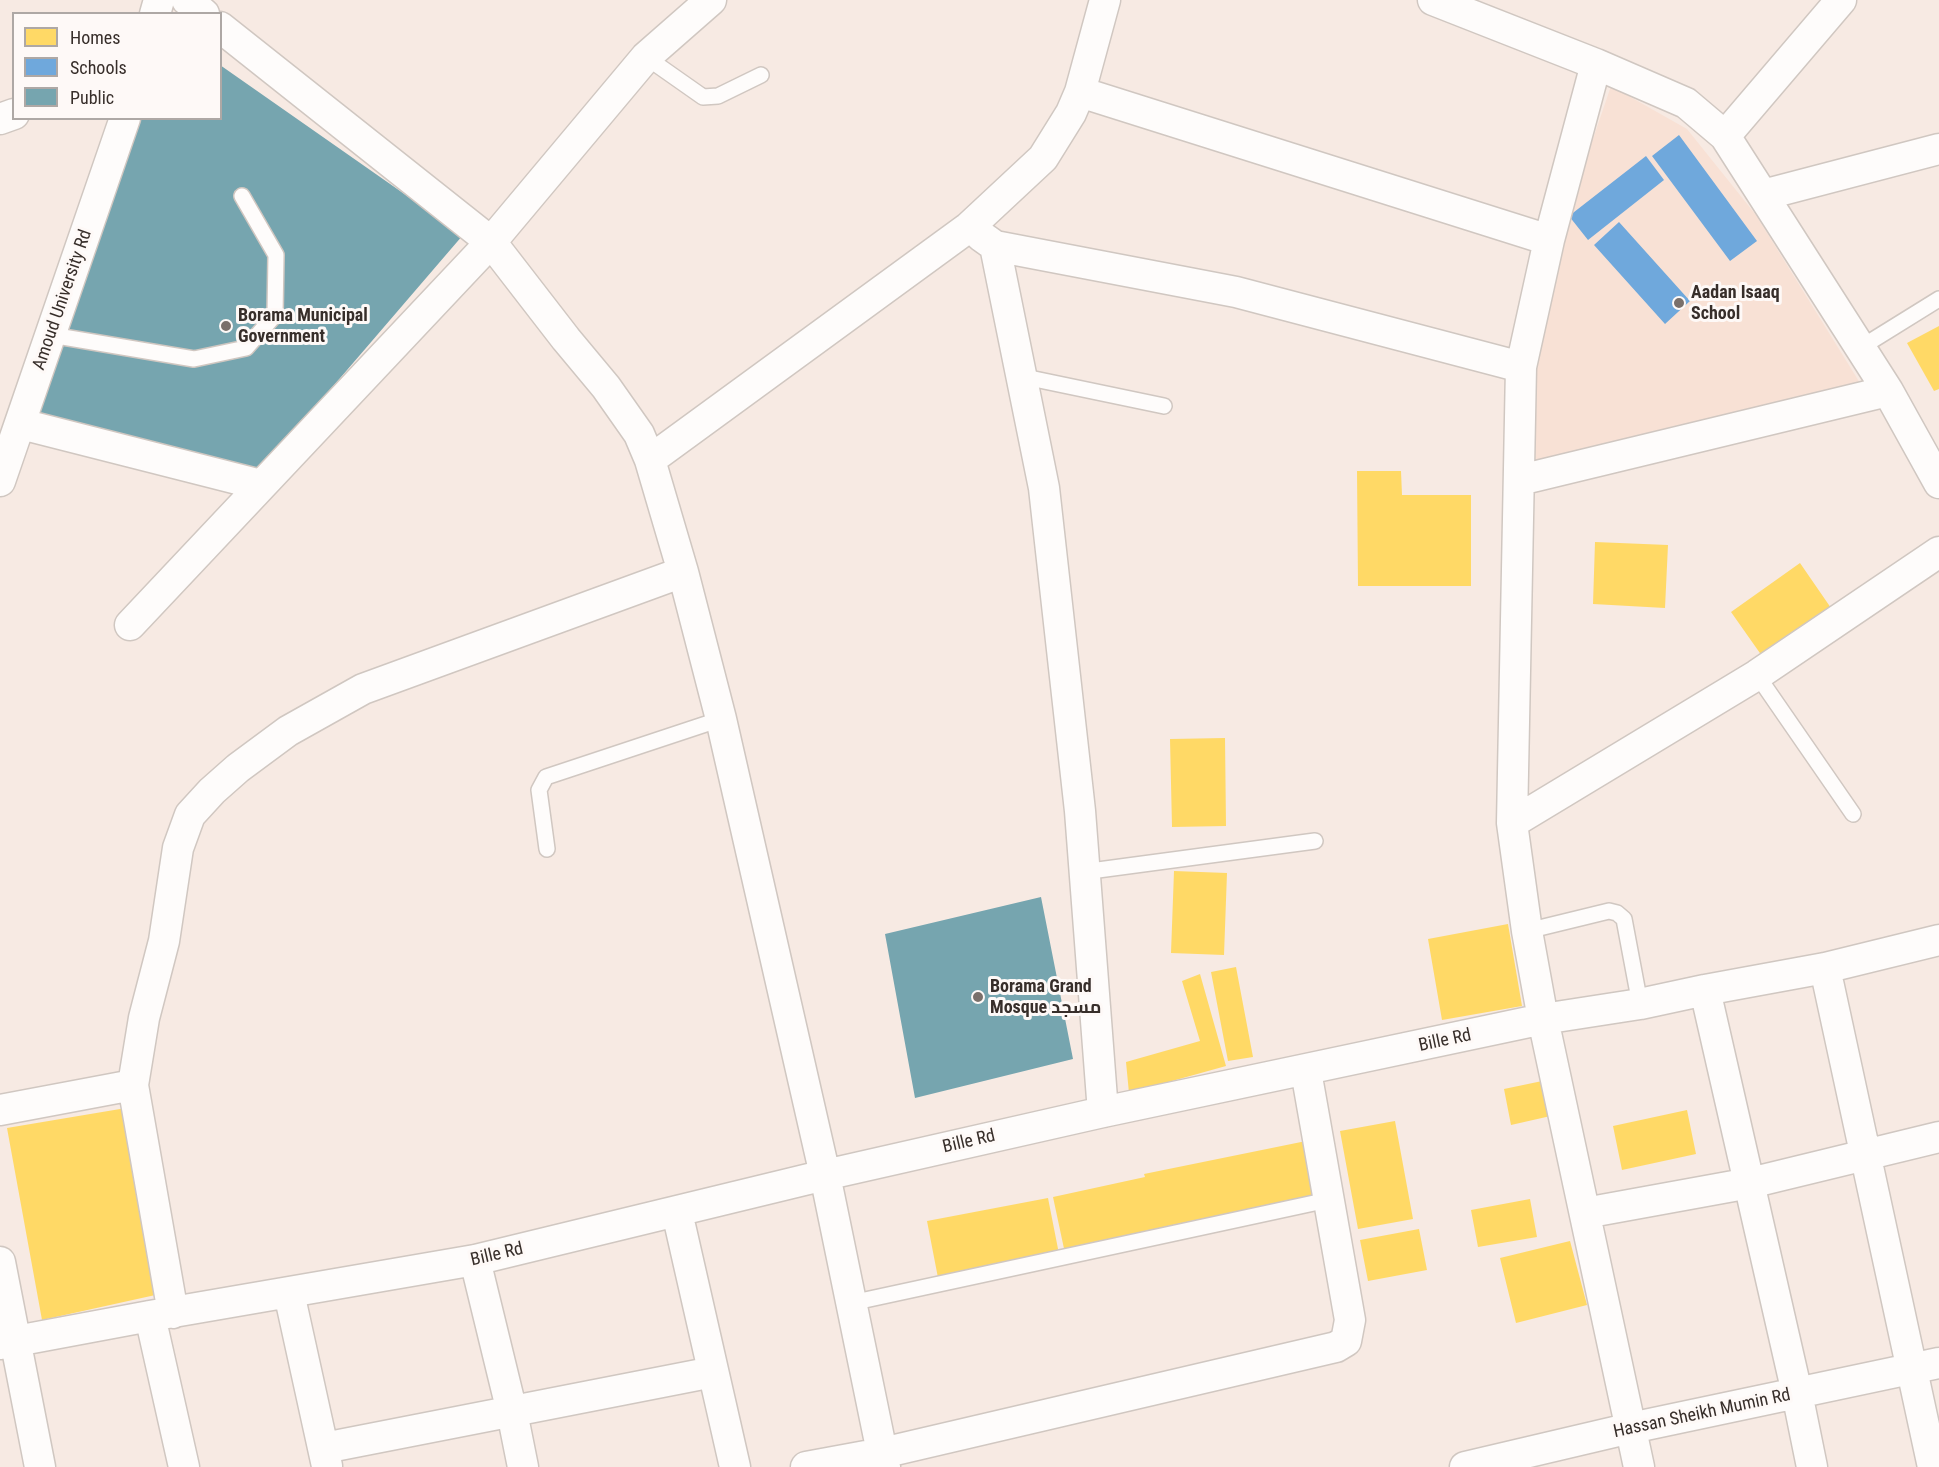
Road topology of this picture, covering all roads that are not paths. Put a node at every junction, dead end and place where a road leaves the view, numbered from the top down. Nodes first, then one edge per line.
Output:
1 (187, 0) edge
2 (711, 0) edge
3 (1105, 0) edge
4 (1433, 0) edge
5 (1841, 0) edge
6 (202, 12) edge
7 (222, 29) edge
8 (646, 57) junction
9 (1596, 64) junction
10 (761, 75) dead end
11 (1080, 92) junction
12 (124, 120) edge
13 (1725, 136) junction
14 (1939, 149) edge
15 (1763, 195) junction
16 (242, 196) dead end
17 (969, 227) junction
18 (1549, 240) junction
19 (491, 242) junction
20 (994, 246) junction
21 (1939, 299) edge
22 (51, 335) junction
23 (1860, 348) junction
24 (1521, 367) junction
25 (1020, 375) junction
26 (1888, 392) junction
27 (1164, 406) dead end
28 (21, 424) junction
29 (650, 460) junction
30 (1520, 480) junction
31 (0, 481) edge
32 (1939, 482) edge
33 (261, 485) junction
34 (1939, 552) edge
35 (683, 572) junction
36 (130, 625) dead end
37 (1757, 675) junction
38 (721, 719) junction
39 (1853, 814) dead end
40 (1512, 823) junction
41 (1315, 841) dead end
42 (547, 849) dead end
43 (1083, 872) junction
44 (1527, 931) junction
45 (1939, 940) edge
46 (1825, 968) junction
47 (1706, 990) junction
48 (1640, 1004) junction
49 (1544, 1019) junction
50 (1306, 1071) junction
51 (133, 1085) junction
52 (0, 1110) edge
53 (1103, 1112) junction
54 (1939, 1137) edge
55 (1866, 1155) junction
56 (825, 1175) junction
57 (1750, 1183) junction
58 (1328, 1200) junction
59 (677, 1212) junction
60 (1585, 1213) junction
61 (475, 1260) junction
62 (0, 1263) edge
63 (289, 1293) junction
64 (851, 1303) junction
65 (162, 1314) junction
66 (7, 1342) edge
67 (1926, 1366) edge
68 (713, 1372) junction
69 (1797, 1393) junction
70 (512, 1412) junction
71 (1631, 1428) junction
72 (325, 1458) edge
73 (883, 1460) edge
74 (40, 1467) edge
75 (184, 1467) edge
76 (523, 1467) edge
77 (735, 1467) edge
78 (806, 1467) edge
79 (1465, 1467) edge
80 (1639, 1467) edge
81 (1812, 1467) edge
82 (1933, 1467) edge

1 - 6 street
2 - 8 street
3 - 11 street
4 - 9 street
5 - 13 street
7 - 19 street
8 - 10 lane
8 - 19 street
9 - 13 street
9 - 18 street
11 - 17 street
11 - 18 street
12 - 22 street, Amoud University Rd
13 - 15 street
14 - 15 street
15 - 23 street
16 - 22 lane
17 - 20 street
17 - 29 street
18 - 24 street
19 - 29 street
19 - 33 street
20 - 24 street
20 - 25 street
21 - 23 lane
22 - 28 street, Amoud University Rd
23 - 26 street
24 - 30 street
25 - 27 lane
25 - 43 street
26 - 30 street
26 - 32 street
28 - 31 street, Amoud University Rd
28 - 33 street
29 - 35 street
30 - 40 street
33 - 36 street
34 - 37 street
35 - 38 street
35 - 51 street
37 - 39 lane
37 - 40 street
38 - 42 lane
38 - 56 street
40 - 44 street
41 - 43 lane
43 - 53 street
44 - 48 lane
44 - 49 street
45 - 46 street, Bille Rd
46 - 47 street, Bille Rd
46 - 55 street
47 - 48 street, Bille Rd
47 - 57 street
48 - 49 street, Bille Rd
49 - 50 street, Bille Rd
49 - 60 street
50 - 53 street, Bille Rd
50 - 58 street
51 - 52 street
51 - 65 street
53 - 56 street, Bille Rd
54 - 55 street
55 - 57 street
55 - 67 street
56 - 59 street, Bille Rd
56 - 64 street
57 - 60 street
57 - 69 street
58 - 64 lane
58 - 73 street
59 - 61 street, Bille Rd
59 - 68 street
60 - 71 street
61 - 63 street, Bille Rd
61 - 70 street
62 - 66 street
63 - 65 street, Bille Rd
63 - 72 street
64 - 73 street
65 - 66 street, Bille Rd
65 - 75 street
66 - 74 street
67 - 69 street, Hassan Sheikh Mumin Rd
67 - 82 street
68 - 70 street
68 - 77 street
69 - 71 street, Hassan Sheikh Mumin Rd
69 - 81 street
70 - 72 street
70 - 76 street
71 - 79 street, Hassan Sheikh Mumin Rd
71 - 80 street
73 - 78 street

